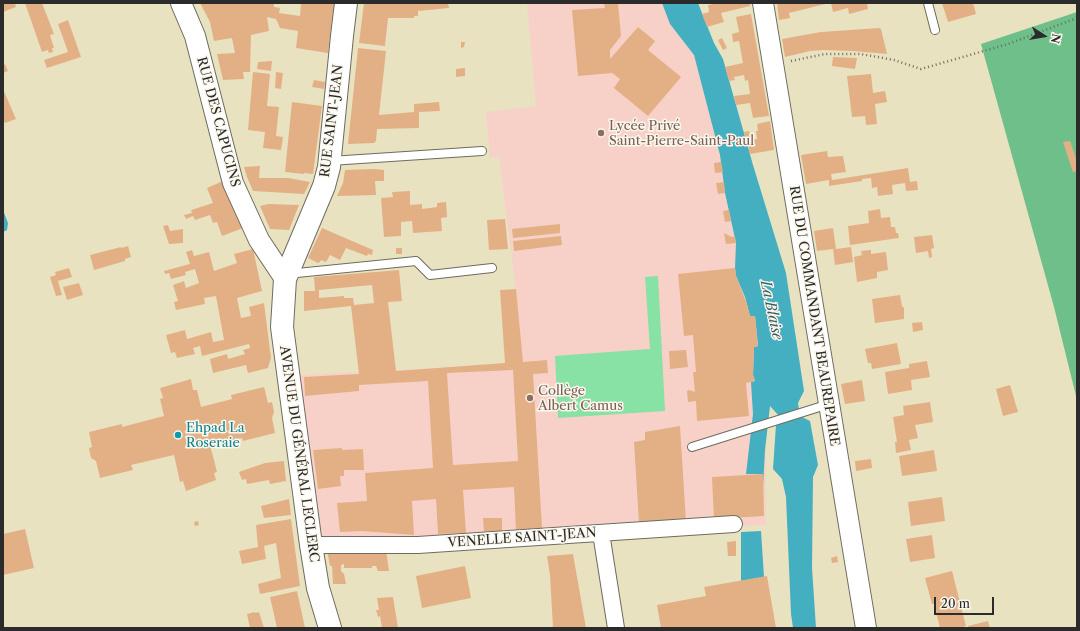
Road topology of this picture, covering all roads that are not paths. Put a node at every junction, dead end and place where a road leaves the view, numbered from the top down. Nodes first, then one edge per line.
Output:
1 (181, 3) edge
2 (346, 3) edge
3 (763, 3) edge
4 (928, 3) edge
5 (935, 30) dead end
6 (482, 151) dead end
7 (329, 161) junction
8 (492, 268) dead end
9 (285, 279) junction
10 (829, 404) junction
11 (692, 447) dead end
12 (734, 524) dead end
13 (602, 533) junction
14 (311, 545) junction
15 (330, 628) edge
16 (616, 628) edge
17 (866, 628) edge

1 - 9 street, RUE DES CAPUCINS
2 - 7 main road, RUE SAINT-JEAN
3 - 10 street, RUE DU COMMANDANT BEAUREPAIRE
4 - 5 lane
6 - 7 lane
7 - 9 main road, RUE SAINT-JEAN
8 - 9 lane
9 - 14 main road, AVENUE DU GÉNÉRAL LECLERC
10 - 11 lane
10 - 17 street, RUE DU COMMANDANT BEAUREPAIRE
12 - 13 street, VENELLE SAINT-JEAN
13 - 14 street, VENELLE SAINT-JEAN
13 - 16 street
14 - 15 main road, AVENUE DU GÉNÉRAL LECLERC

